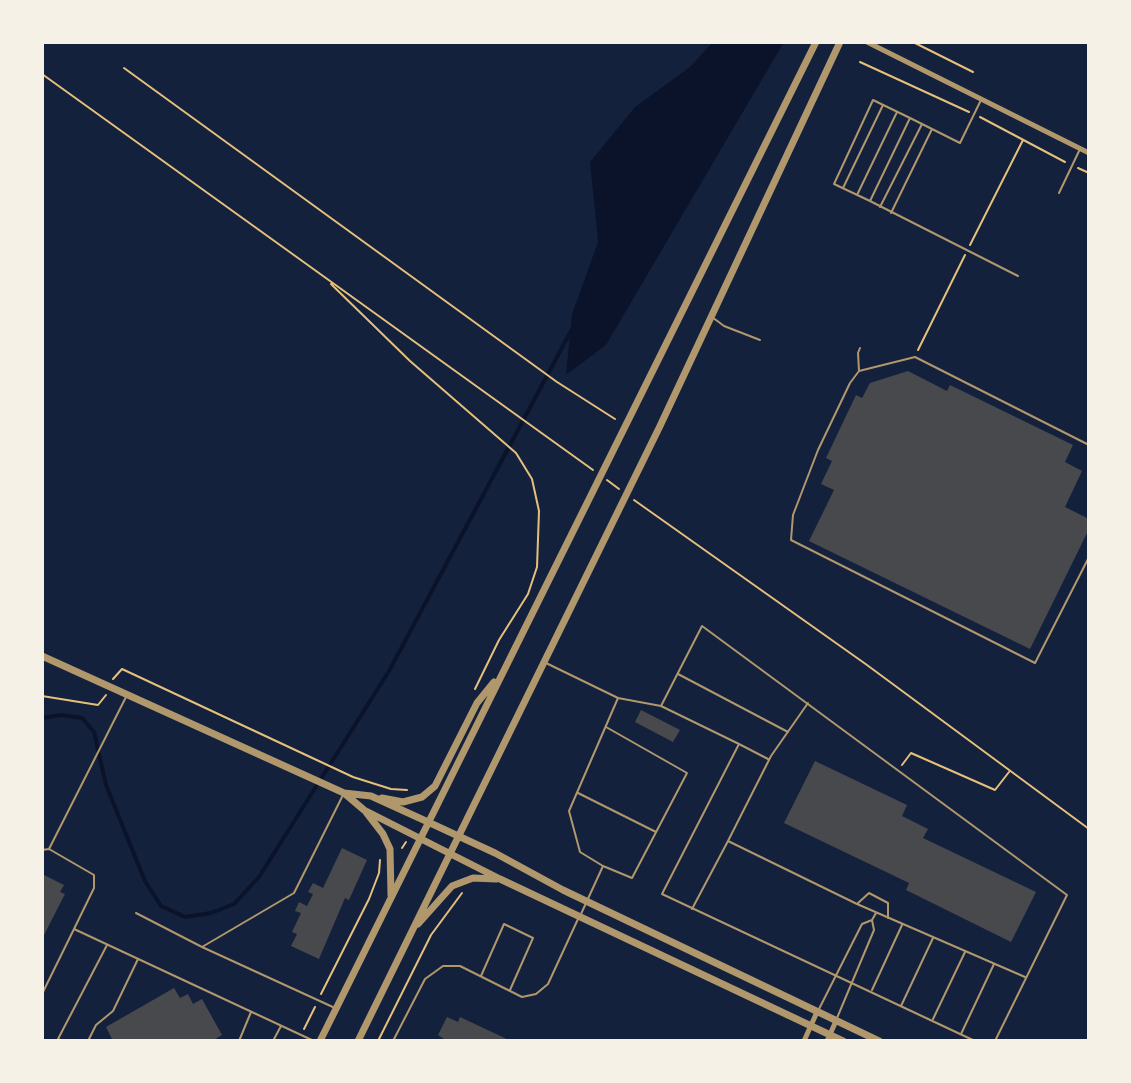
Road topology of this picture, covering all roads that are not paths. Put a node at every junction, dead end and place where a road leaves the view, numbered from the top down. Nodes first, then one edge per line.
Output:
1 (816, 42) edge
2 (840, 42) edge
3 (867, 42) edge
4 (981, 99) junction
5 (883, 105) junction
6 (897, 112) junction
7 (910, 118) junction
8 (922, 124) junction
9 (932, 129) junction
10 (1080, 149) junction
11 (1089, 153) edge
12 (843, 188) junction
13 (1059, 193) dead end
14 (857, 195) junction
15 (870, 201) junction
16 (880, 208) junction
17 (891, 213) junction
18 (1018, 276) dead end
19 (710, 316) junction
20 (760, 340) dead end
21 (860, 348) dead end
22 (859, 371) junction
23 (1089, 445) edge
24 (1089, 557) edge
25 (42, 656) edge
26 (543, 662) junction
27 (502, 674) junction
28 (678, 674) junction
29 (126, 696) junction
30 (618, 698) junction
31 (808, 704) junction
32 (661, 706) junction
33 (606, 727) junction
34 (788, 732) junction
35 (739, 744) junction
36 (769, 760) junction
37 (577, 792) junction
38 (344, 793) junction
39 (371, 796) junction
40 (364, 810) junction
41 (428, 822) junction
42 (656, 832) junction
43 (458, 836) junction
44 (421, 838) junction
45 (728, 841) junction
46 (49, 849) junction
47 (42, 850) edge
48 (450, 853) junction
49 (603, 866) junction
50 (500, 879) junction
51 (391, 898) junction
52 (587, 902) junction
53 (857, 904) junction
54 (692, 909) junction
55 (136, 913) dead end
56 (876, 913) junction
57 (580, 917) junction
58 (888, 918) junction
59 (872, 920) junction
60 (902, 925) junction
61 (74, 929) junction
62 (411, 934) junction
63 (933, 938) junction
64 (107, 944) junction
65 (202, 947) junction
66 (965, 952) junction
67 (138, 959) junction
68 (994, 964) junction
69 (836, 975) junction
70 (481, 976) junction
71 (1026, 978) junction
72 (852, 982) junction
73 (510, 990) junction
74 (872, 992) junction
75 (42, 994) edge
76 (901, 1006) junction
77 (336, 1008) junction
78 (250, 1012) junction
79 (817, 1012) junction
80 (836, 1021) junction
81 (932, 1021) junction
82 (281, 1026) junction
83 (810, 1027) junction
84 (961, 1034) junction
85 (828, 1038) edge
86 (63, 1041) edge
87 (88, 1041) edge
88 (239, 1041) edge
89 (273, 1041) edge
90 (314, 1041) edge
91 (320, 1041) edge
92 (358, 1041) edge
93 (393, 1041) edge
94 (804, 1041) edge
95 (843, 1041) edge
96 (879, 1041) edge
97 (975, 1041) edge
98 (995, 1041) edge

1 - 27 street
2 - 19 street
3 - 4 street
4 - 9 lane
4 - 10 street
5 - 6 lane
5 - 12 lane
5 - 12 lane
6 - 7 lane
6 - 14 lane
7 - 8 lane
7 - 15 lane
8 - 9 lane
8 - 16 lane
9 - 17 lane
10 - 11 street
10 - 13 lane
12 - 14 lane
14 - 15 lane
15 - 16 lane
16 - 17 lane
17 - 18 lane
19 - 20 lane
19 - 26 street
21 - 22 lane
22 - 23 lane
22 - 24 lane
25 - 29 street
26 - 30 lane
26 - 43 street
27 - 39 street
27 - 41 street
28 - 31 lane
28 - 32 lane
28 - 34 lane
29 - 38 street
29 - 46 lane
30 - 32 lane
30 - 33 lane
31 - 34 lane
31 - 71 lane
32 - 35 lane
33 - 37 lane
33 - 42 lane
34 - 36 lane
35 - 36 lane
35 - 54 lane
36 - 45 lane
37 - 42 lane
37 - 49 lane
38 - 39 street
38 - 40 street
38 - 65 lane
39 - 41 street
40 - 44 street
40 - 51 street
41 - 43 street
41 - 44 street
42 - 49 lane
43 - 48 street
43 - 52 street
44 - 48 street
44 - 51 street
45 - 53 lane
45 - 54 lane
46 - 47 lane
46 - 61 lane
48 - 50 street
48 - 62 street
49 - 52 lane
50 - 57 street
50 - 62 street
51 - 77 street
52 - 57 lane
52 - 79 street
53 - 56 lane
53 - 58 lane
54 - 69 lane
55 - 65 lane
56 - 58 lane
56 - 59 lane
57 - 73 lane
57 - 83 street
58 - 60 lane
59 - 69 lane
59 - 72 lane
60 - 63 lane
60 - 74 lane
61 - 64 lane
61 - 75 lane
62 - 92 street
63 - 66 lane
63 - 76 lane
64 - 67 lane
64 - 86 lane
65 - 77 lane
66 - 68 lane
66 - 81 lane
67 - 78 lane
67 - 87 lane
68 - 71 lane
68 - 84 lane
69 - 72 lane
69 - 79 lane
70 - 73 lane
70 - 73 lane
70 - 93 lane
71 - 98 lane
72 - 74 lane
72 - 80 lane
74 - 76 lane
76 - 81 lane
77 - 91 street
78 - 82 lane
78 - 88 lane
79 - 80 street
79 - 83 street
80 - 85 street
80 - 96 street
81 - 84 lane
82 - 89 lane
82 - 90 lane
83 - 85 street
83 - 94 street
84 - 97 lane
85 - 95 street

